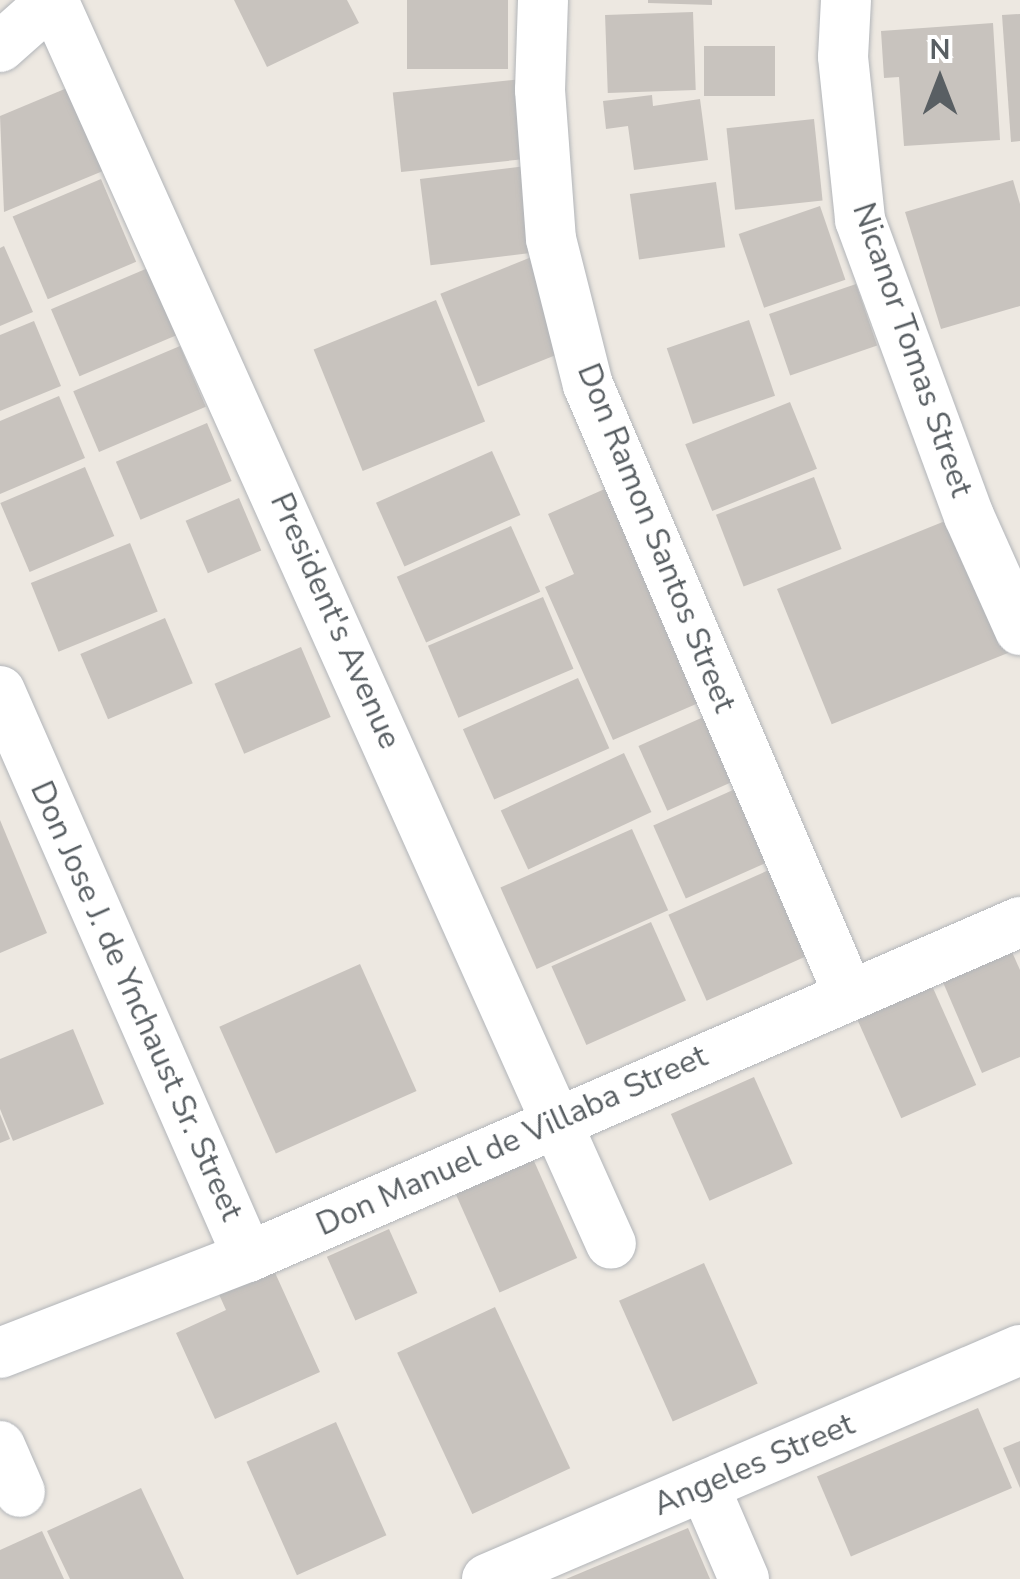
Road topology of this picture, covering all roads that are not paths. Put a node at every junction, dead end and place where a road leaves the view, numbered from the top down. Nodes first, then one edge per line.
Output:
1 (53, 0) edge
2 (543, 0) edge
3 (846, 0) edge
4 (0, 47) edge
5 (1020, 630) edge
6 (0, 691) edge
7 (1020, 922) edge
8 (850, 995) junction
9 (558, 1120) junction
10 (611, 1244) dead end
11 (248, 1257) junction
12 (1020, 1350) edge
13 (0, 1353) edge
14 (0, 1446) edge
15 (704, 1486) junction
16 (20, 1492) dead end
17 (487, 1579) edge
18 (744, 1579) edge

1 - 4 street
1 - 9 street, President's Avenue
2 - 8 street, Don Ramon Santos Street
3 - 5 street, Nicanor Tomas Street
6 - 11 street, Don Jose J. de Ynchaust Sr. Street
7 - 8 street, Don Manuel de Villaba Street
8 - 9 street, Don Manuel de Villaba Street
9 - 10 street, President's Avenue
9 - 11 street, Don Manuel de Villaba Street
11 - 13 street, Don Manuel de Villaba Street
12 - 15 street, Angeles Street
14 - 16 street
15 - 17 street, Angeles Street
15 - 18 street

